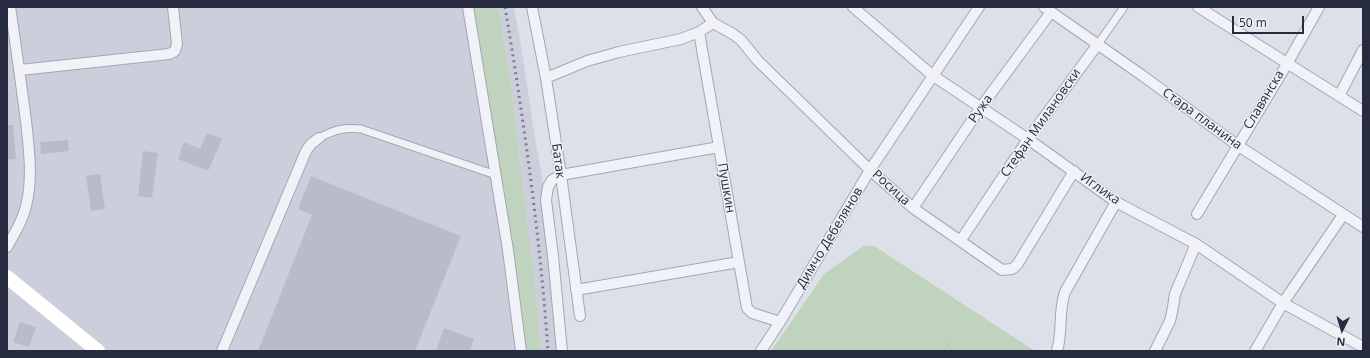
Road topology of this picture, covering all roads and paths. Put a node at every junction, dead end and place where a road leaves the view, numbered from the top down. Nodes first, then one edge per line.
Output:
1 (10, 7) edge
2 (173, 7) edge
3 (468, 7) edge
4 (532, 7) edge
5 (702, 7) edge
6 (979, 7) edge
7 (1124, 7) edge
8 (1198, 7) edge
9 (1319, 7) edge
10 (858, 8) edge
11 (1048, 10) edge
12 (713, 23) junction
13 (699, 32) junction
14 (1098, 44) junction
15 (1363, 50) edge
16 (1287, 64) junction
17 (20, 70) junction
18 (932, 75) junction
19 (546, 78) junction
20 (1339, 96) junction
21 (981, 107) junction
22 (1363, 111) edge
23 (318, 138) joint
24 (1028, 139) junction
25 (1237, 145) junction
26 (719, 147) junction
27 (870, 170) junction
28 (1074, 171) junction
29 (496, 175) junction
30 (561, 175) junction
31 (1116, 202) junction
32 (913, 208) junction
33 (1197, 214) dead end
34 (1343, 215) junction
35 (1363, 227) edge
36 (960, 240) junction
37 (1196, 244) junction
38 (7, 247) edge
39 (739, 262) junction
40 (7, 277) edge
41 (576, 290) junction
42 (1283, 303) junction
43 (580, 316) dead end
44 (780, 322) junction
45 (951, 340) dead end
46 (1363, 346) edge
47 (98, 351) edge
48 (222, 351) edge
49 (521, 351) edge
50 (562, 351) edge
51 (761, 351) edge
52 (943, 351) edge
53 (1057, 351) edge
54 (1155, 351) edge
55 (1255, 351) edge

1 - 17 street
2 - 17 street
3 - 29 street
4 - 19 street, Батак
5 - 12 street, Росица
6 - 18 street, Димчо Дебелянов
7 - 14 street, Стефан Милановски
8 - 16 street
9 - 16 street, Славянска
10 - 18 street, Иглика
11 - 14 street, Стара планина
11 - 21 street, Ружа
12 - 13 street
12 - 27 street, Росица
13 - 19 street
13 - 26 street, Пушкин
14 - 24 street, Стефан Милановски
14 - 25 street, Стара планина
15 - 20 street
16 - 20 street
16 - 25 street, Славянска
17 - 38 street
18 - 21 street, Иглика
18 - 27 street, Димчо Дебелянов
19 - 30 street, Батак
20 - 22 street
21 - 24 street, Иглика
21 - 32 street, Ружа
23 - 29 street
23 - 48 street
24 - 28 street, Иглика
24 - 36 street, Стефан Милановски
25 - 33 street, Славянска
25 - 34 street, Стара планина
26 - 30 street
26 - 39 street, Пушкин
27 - 32 street, Росица
27 - 44 street, Димчо Дебелянов
28 - 31 street, Иглика
28 - 36 street, Росица
29 - 49 street
30 - 41 street, Батак
30 - 50 street
31 - 37 street, Иглика
31 - 53 street
32 - 36 street, Росица
34 - 35 street, Стара планина
34 - 42 street
37 - 42 street, Иглика
37 - 54 street
39 - 41 street
39 - 44 street, Пушкин
40 - 47 main road
41 - 43 street, Батак
42 - 46 street, Иглика
42 - 55 street
44 - 51 street, Димчо Дебелянов
45 - 52 path

